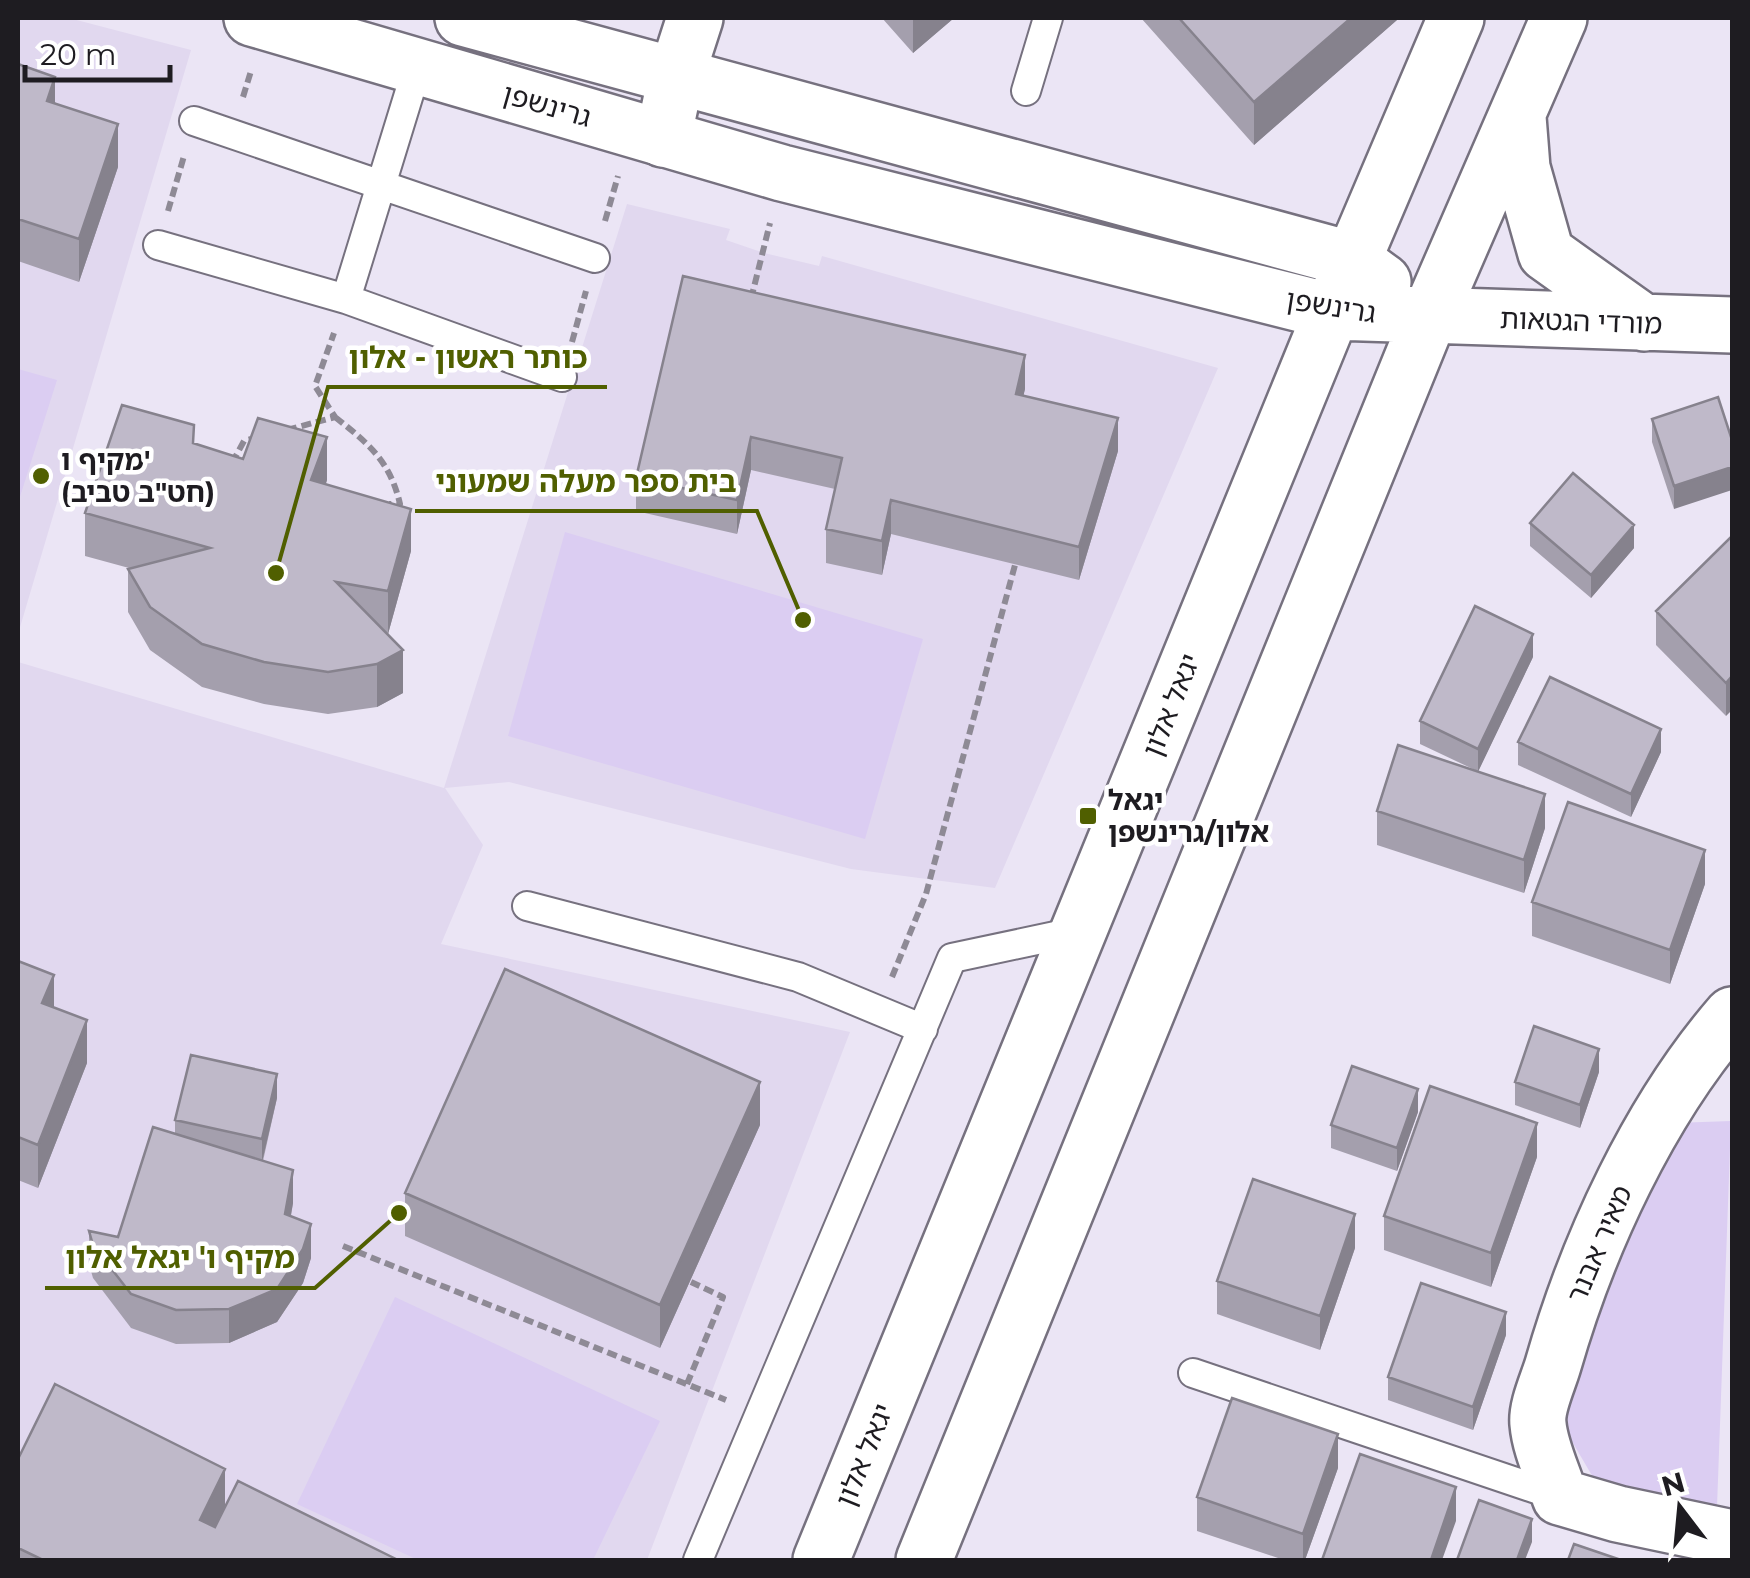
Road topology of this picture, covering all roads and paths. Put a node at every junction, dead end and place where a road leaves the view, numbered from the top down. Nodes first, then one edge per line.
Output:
1 (463, 18) edge
2 (695, 18) edge
3 (1048, 18) edge
4 (1456, 18) edge
5 (1559, 18) edge
6 (259, 20) edge
7 (417, 68) junction
8 (676, 78) junction
9 (1026, 91) dead end
10 (1518, 117) junction
11 (194, 122) joint
12 (232, 134) junction
13 (664, 139) junction
14 (782, 174) junction
15 (379, 186) junction
16 (158, 246) joint
17 (595, 258) dead end
18 (1353, 260) junction
19 (346, 299) junction
20 (749, 306) edge
21 (1334, 312) junction
22 (1429, 317) junction
23 (1644, 323) junction
24 (1732, 326) edge
25 (562, 377) dead end
26 (335, 417) junction
27 (280, 432) edge
28 (262, 436) edge
29 (241, 471) edge
30 (384, 504) edge
31 (1015, 565) edge
32 (527, 906) dead end
33 (1078, 930) junction
34 (878, 1010) junction
35 (1732, 1015) edge
36 (923, 1028) junction
37 (343, 1246) dead end
38 (690, 1282) edge
39 (1193, 1373) dead end
40 (687, 1384) junction
41 (760, 1413) junction
42 (1560, 1497) junction
43 (1732, 1538) edge
44 (698, 1560) edge
45 (821, 1560) edge
46 (924, 1560) edge

1 - 8 main road, גרינשפן
2 - 8 main road
3 - 9 lane
4 - 18 main road, יגאל אלון
5 - 10 main road
6 - 7 main road, גרינשפן
6 - 12 path
7 - 13 main road, גרינשפן
7 - 15 lane
8 - 13 main road
8 - 18 main road, גרינשפן
10 - 22 main road
10 - 23 main road
11 - 12 lane
11 - 16 path
12 - 15 lane
13 - 14 main road, גרינשפן
14 - 20 path
14 - 21 main road, גרינשפן
15 - 17 lane
15 - 19 lane
16 - 19 lane
18 - 21 main road, יגאל אלון
18 - 22 main road, גרינשפן
19 - 25 lane
19 - 26 path
21 - 22 main road, גרינשפן
21 - 33 main road, יגאל אלון
22 - 23 main road, מורדי הגטאות
22 - 46 main road
23 - 24 main road, מורדי הגטאות
26 - 27 path
26 - 30 path
28 - 29 path
31 - 34 path
32 - 34 lane
33 - 36 lane
33 - 45 main road, יגאל אלון
34 - 36 lane
35 - 42 main road, מאיר אבנר
36 - 41 lane
37 - 40 path
38 - 40 path
39 - 42 lane
40 - 41 path
41 - 44 lane
42 - 43 main road

